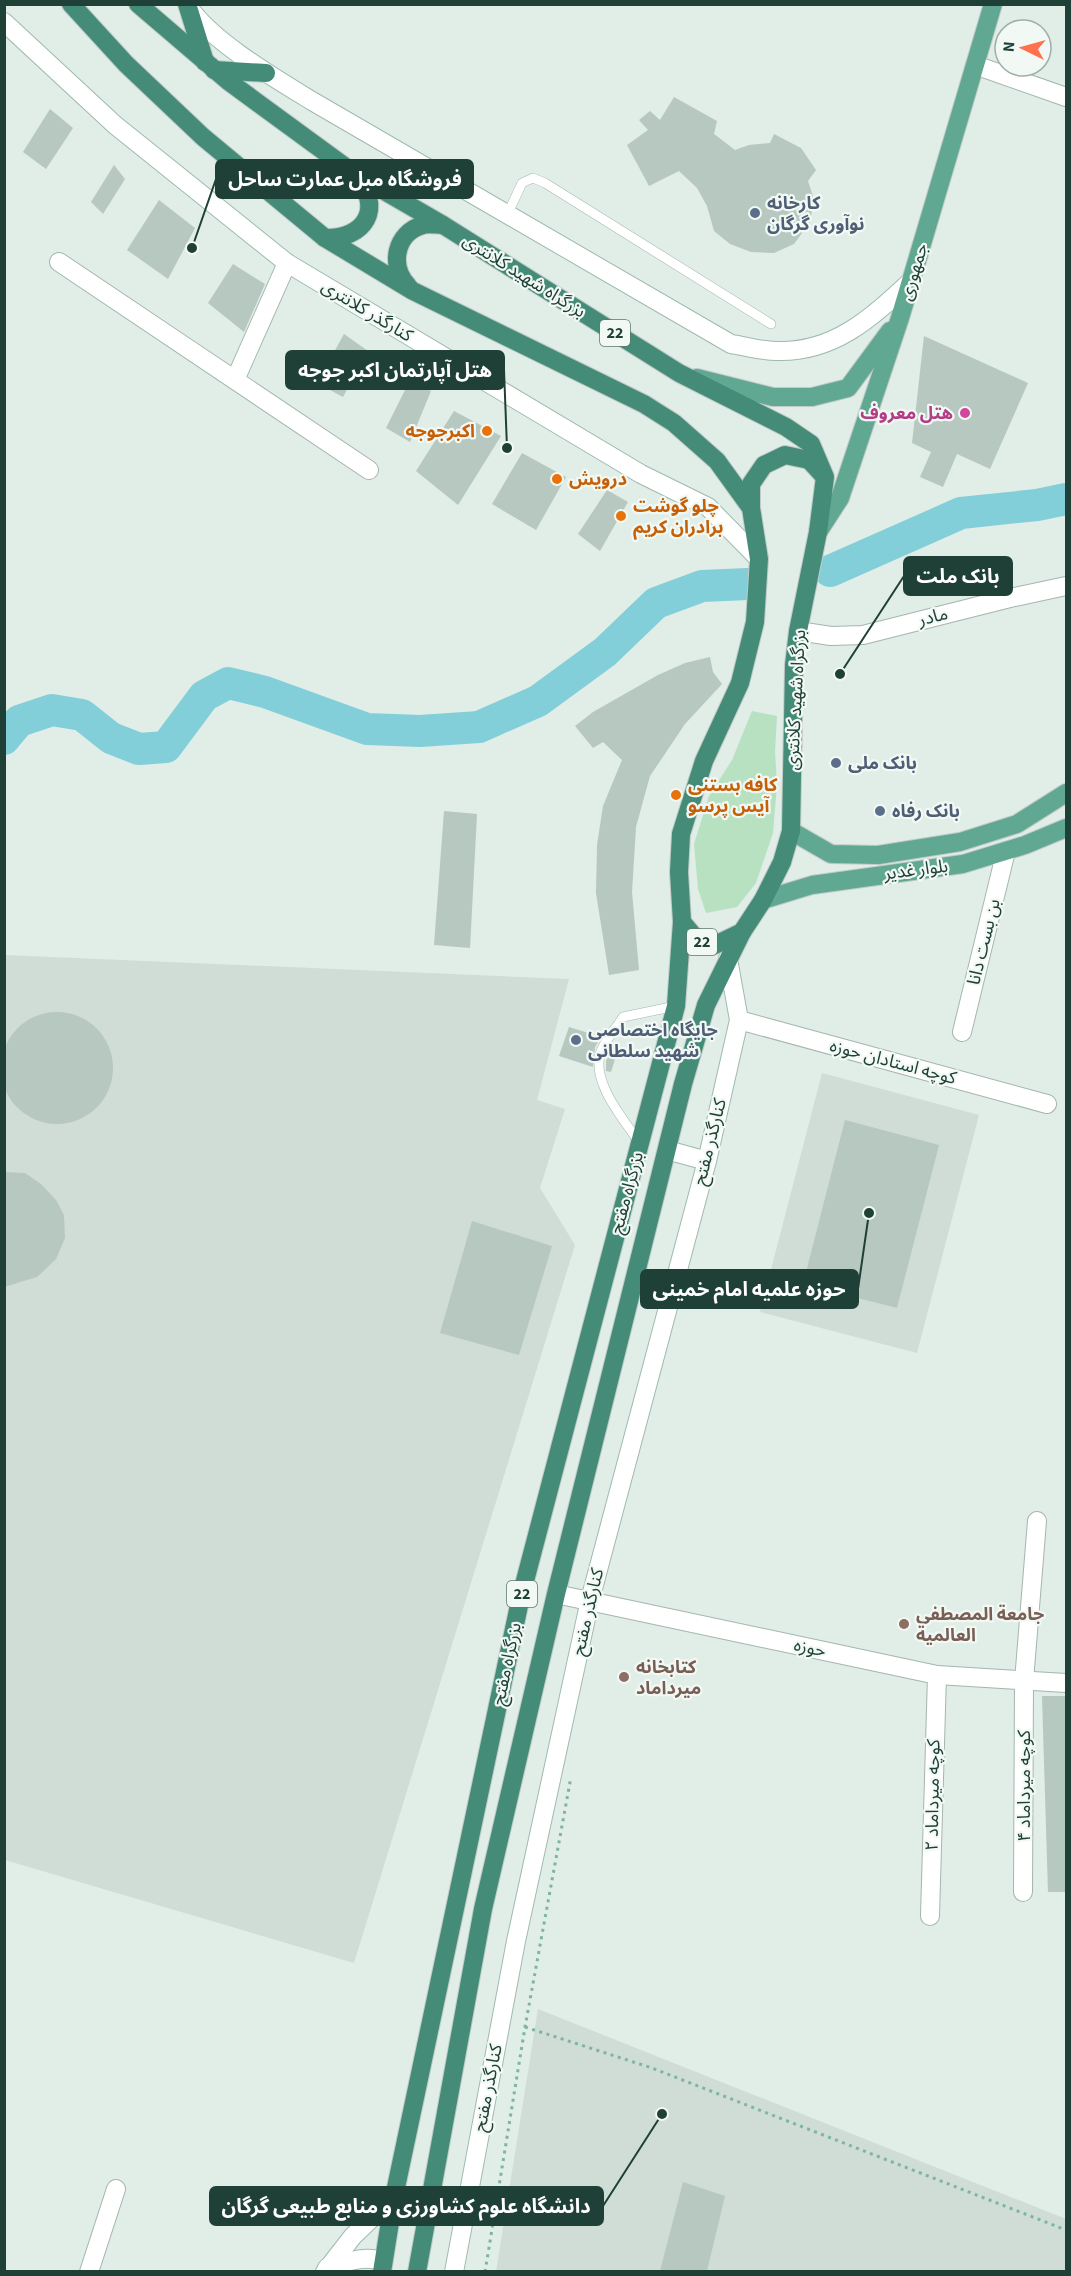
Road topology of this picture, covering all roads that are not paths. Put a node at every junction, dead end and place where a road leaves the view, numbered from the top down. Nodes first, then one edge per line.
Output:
1 (71, 4) edge
2 (138, 4) edge
3 (187, 4) edge
4 (993, 4) edge
5 (4, 22) edge
6 (975, 65) junction
7 (210, 66) junction
8 (266, 73) junction
9 (1066, 97) edge
10 (355, 174) junction
11 (508, 213) junction
12 (443, 225) junction
13 (325, 238) junction
14 (58, 262) dead end
15 (287, 263) junction
16 (911, 281) junction
17 (412, 291) junction
18 (900, 318) junction
19 (771, 324) dead end
20 (679, 373) junction
21 (235, 380) junction
22 (369, 470) dead end
23 (825, 477) junction
24 (751, 508) junction
25 (818, 532) junction
26 (759, 558) junction
27 (1066, 586) edge
28 (798, 631) junction
29 (1066, 793) edge
30 (1066, 828) edge
31 (791, 831) junction
32 (1006, 851) junction
33 (763, 900) junction
34 (682, 922) junction
35 (742, 933) junction
36 (728, 959) junction
37 (676, 1006) junction
38 (739, 1020) junction
39 (962, 1032) dead end
40 (1047, 1104) dead end
41 (640, 1143) junction
42 (667, 1150) junction
43 (707, 1161) junction
44 (1038, 1521) dead end
45 (556, 1594) junction
46 (590, 1600) junction
47 (936, 1675) junction
48 (1024, 1681) junction
49 (1066, 1683) edge
50 (1023, 1892) dead end
51 (930, 1916) dead end
52 (116, 2189) dead end
53 (394, 2198) junction
54 (383, 2267) edge
55 (326, 2270) edge
56 (89, 2271) edge
57 (417, 2271) edge
58 (454, 2271) edge

1 - 13 highway, 22
2 - 7 highway, بزرگراه شهید کلانتری / 22
3 - 7 highway
3 - 8 main road
4 - 6 main road, جمهوری
5 - 15 main road, کنارگذر کلانتری
6 - 9 main road
6 - 16 main road, جمهوری
7 - 8 highway
7 - 10 highway, بزرگراه شهید کلانتری / 22
8 - 11 main road
10 - 12 highway, بزرگراه شهید کلانتری / 22
10 - 13 highway
11 - 16 main road
11 - 19 lane
12 - 17 highway
12 - 20 highway, بزرگراه شهید کلانتری / 22
13 - 17 highway, 22
14 - 21 main road
15 - 21 main road
15 - 26 main road, کنارگذر کلانتری
16 - 18 main road, جمهوری
17 - 24 highway, 22
18 - 20 main road
18 - 25 main road, جمهوری
20 - 23 highway, بزرگراه شهید کلانتری / 22
21 - 22 main road
23 - 24 highway
23 - 25 highway, بزرگراه شهید کلانتری / 22
24 - 26 highway, 22
25 - 28 highway, بزرگراه شهید کلانتری / 22
26 - 34 highway, 22
27 - 28 main road, مادر
28 - 31 highway, بزرگراه شهید کلانتری / 22
29 - 31 main road, بلوار غدیر
30 - 32 main road, بلوار غدیر
31 - 33 highway, 22
32 - 33 main road, بلوار غدیر
32 - 39 main road, بن بست دانا
33 - 35 highway, 22
34 - 35 highway, 22
34 - 37 highway, بزرگراه مفتح / 22
35 - 36 highway, بزرگراه مفتح / 22
36 - 38 main road, کنارگذر مفتح
36 - 42 highway, بزرگراه مفتح / 22
37 - 41 highway, بزرگراه مفتح / 22
37 - 41 lane
38 - 40 main road, کوچه استادان حوزه
38 - 43 main road, کنارگذر مفتح
41 - 53 highway, بزرگراه مفتح / 22
42 - 43 main road
42 - 45 highway, بزرگراه مفتح / 22
43 - 46 main road, کنارگذر مفتح
44 - 48 main road, کوچه میرداماد ۴
45 - 46 main road, حوزه
45 - 57 highway, بزرگراه مفتح / 22
46 - 47 main road, حوزه
46 - 58 main road, کنارگذر مفتح
47 - 48 main road, حوزه
47 - 51 main road, کوچه میرداماد ۲
48 - 49 main road, حوزه
48 - 50 main road, کوچه میرداماد ۴
52 - 56 main road
53 - 54 highway, بزرگراه مفتح / 22
53 - 55 main road
54 - 55 main road

